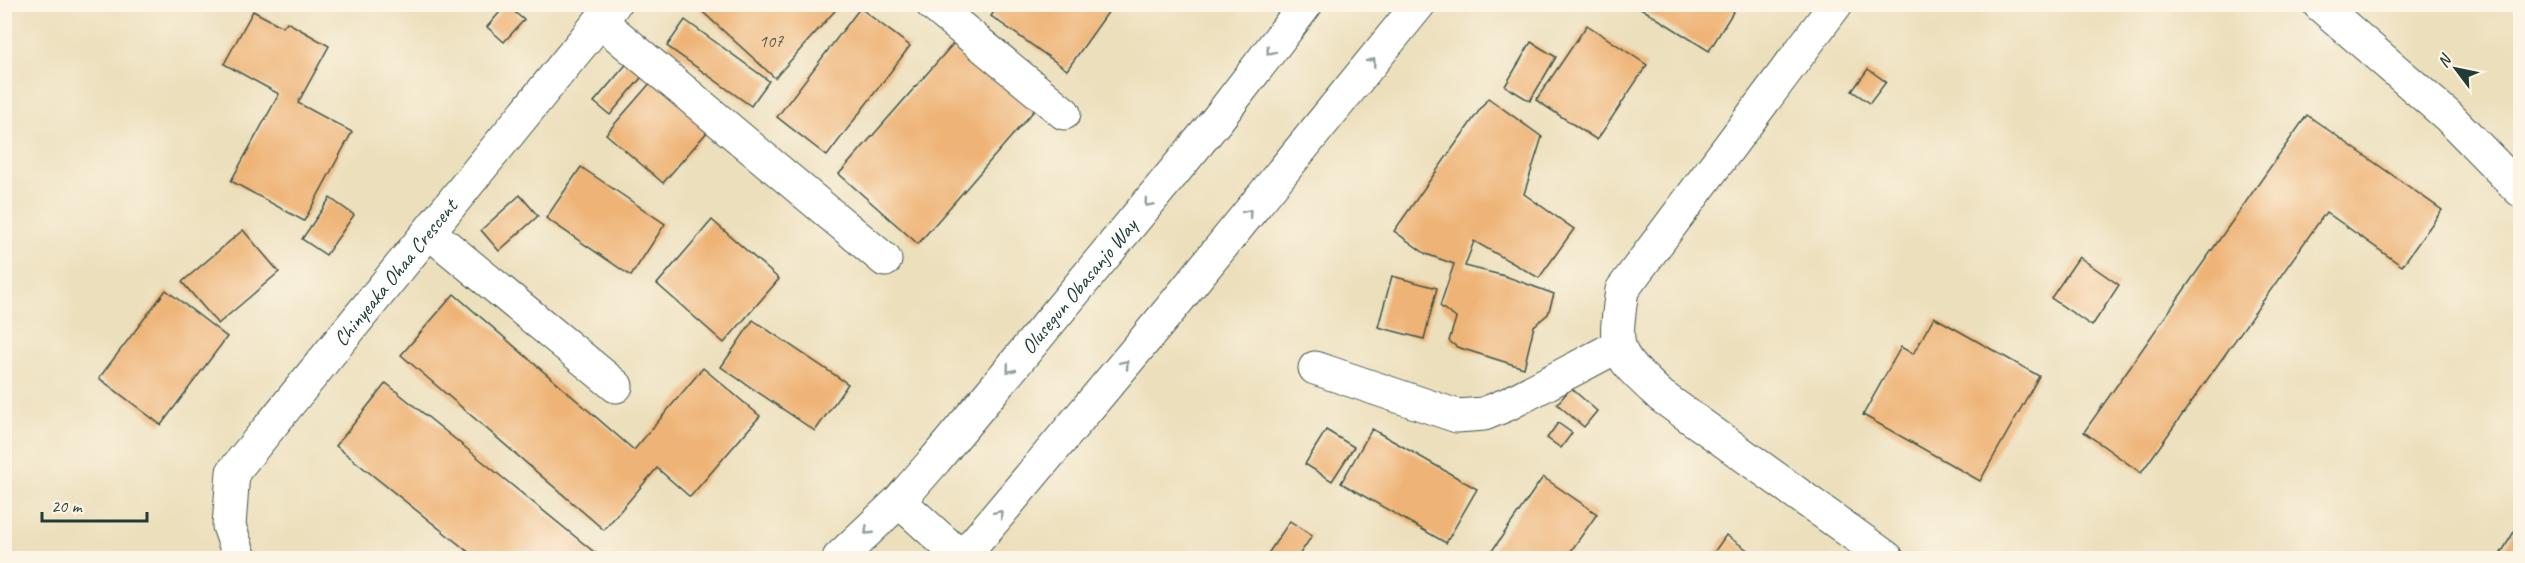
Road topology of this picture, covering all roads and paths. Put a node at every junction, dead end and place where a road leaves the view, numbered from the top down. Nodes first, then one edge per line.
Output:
1 (932, 4) edge
2 (1306, 4) edge
3 (1419, 4) edge
4 (1836, 4) edge
5 (2319, 4) edge
6 (607, 13) edge
7 (1064, 113) dead end
8 (2520, 190) edge
9 (429, 232) junction
10 (885, 260) dead end
11 (1618, 346) junction
12 (1315, 368) dead end
13 (616, 386) dead end
14 (899, 501) junction
15 (240, 558) edge
16 (839, 558) edge
17 (962, 558) edge
18 (1887, 558) edge

1 - 7 street
2 -> 14 street, Olusegun Obasanjo Way
17 -> 3 street
4 - 11 street
5 - 8 street
6 - 9 street, Chinyeaka Ohaa Crescent
6 - 10 street
9 - 13 street
9 - 15 street, Chinyeaka Ohaa Crescent
11 - 12 street
11 - 18 street
14 -> 16 street, Olusegun Obasanjo Way
14 - 17 street

